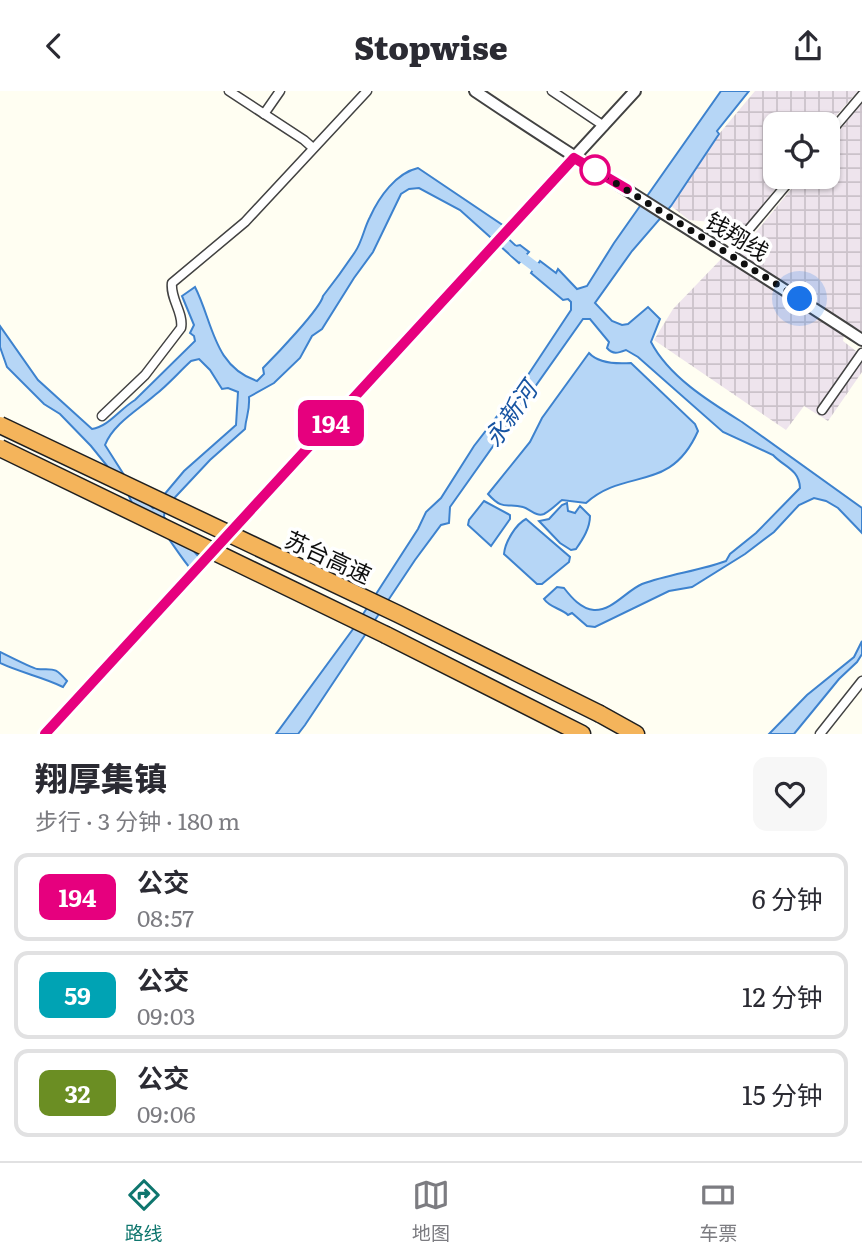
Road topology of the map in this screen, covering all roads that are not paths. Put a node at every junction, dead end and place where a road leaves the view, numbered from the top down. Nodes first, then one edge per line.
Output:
1 (229, 91) edge
2 (280, 91) edge
3 (367, 91) edge
4 (475, 91) edge
5 (552, 91) edge
6 (635, 91) edge
7 (862, 95) edge
8 (264, 114) junction
9 (840, 121) edge
10 (604, 126) junction
11 (313, 148) junction
12 (574, 158) junction
13 (783, 189) edge
14 (728, 254) junction
15 (862, 340) edge
16 (862, 353) edge
17 (822, 410) dead end
18 (102, 416) dead end
19 (0, 425) edge
20 (0, 448) edge
21 (862, 681) edge
22 (45, 734) edge
23 (582, 734) edge
24 (636, 734) edge
25 (820, 734) edge

1 - 8 street
2 - 8 street
3 - 11 street
4 - 12 street, 钱翔线
5 - 10 street
6 - 10 street
7 - 9 street
8 - 11 street
10 - 12 street
11 - 18 street
12 - 14 street, 钱翔线
12 - 22 street
13 - 14 street
14 - 15 street, 钱翔线
16 - 17 street
19 - 24 highway, 苏台高速, bridge
20 - 23 highway, 苏台高速, bridge
21 - 25 street

